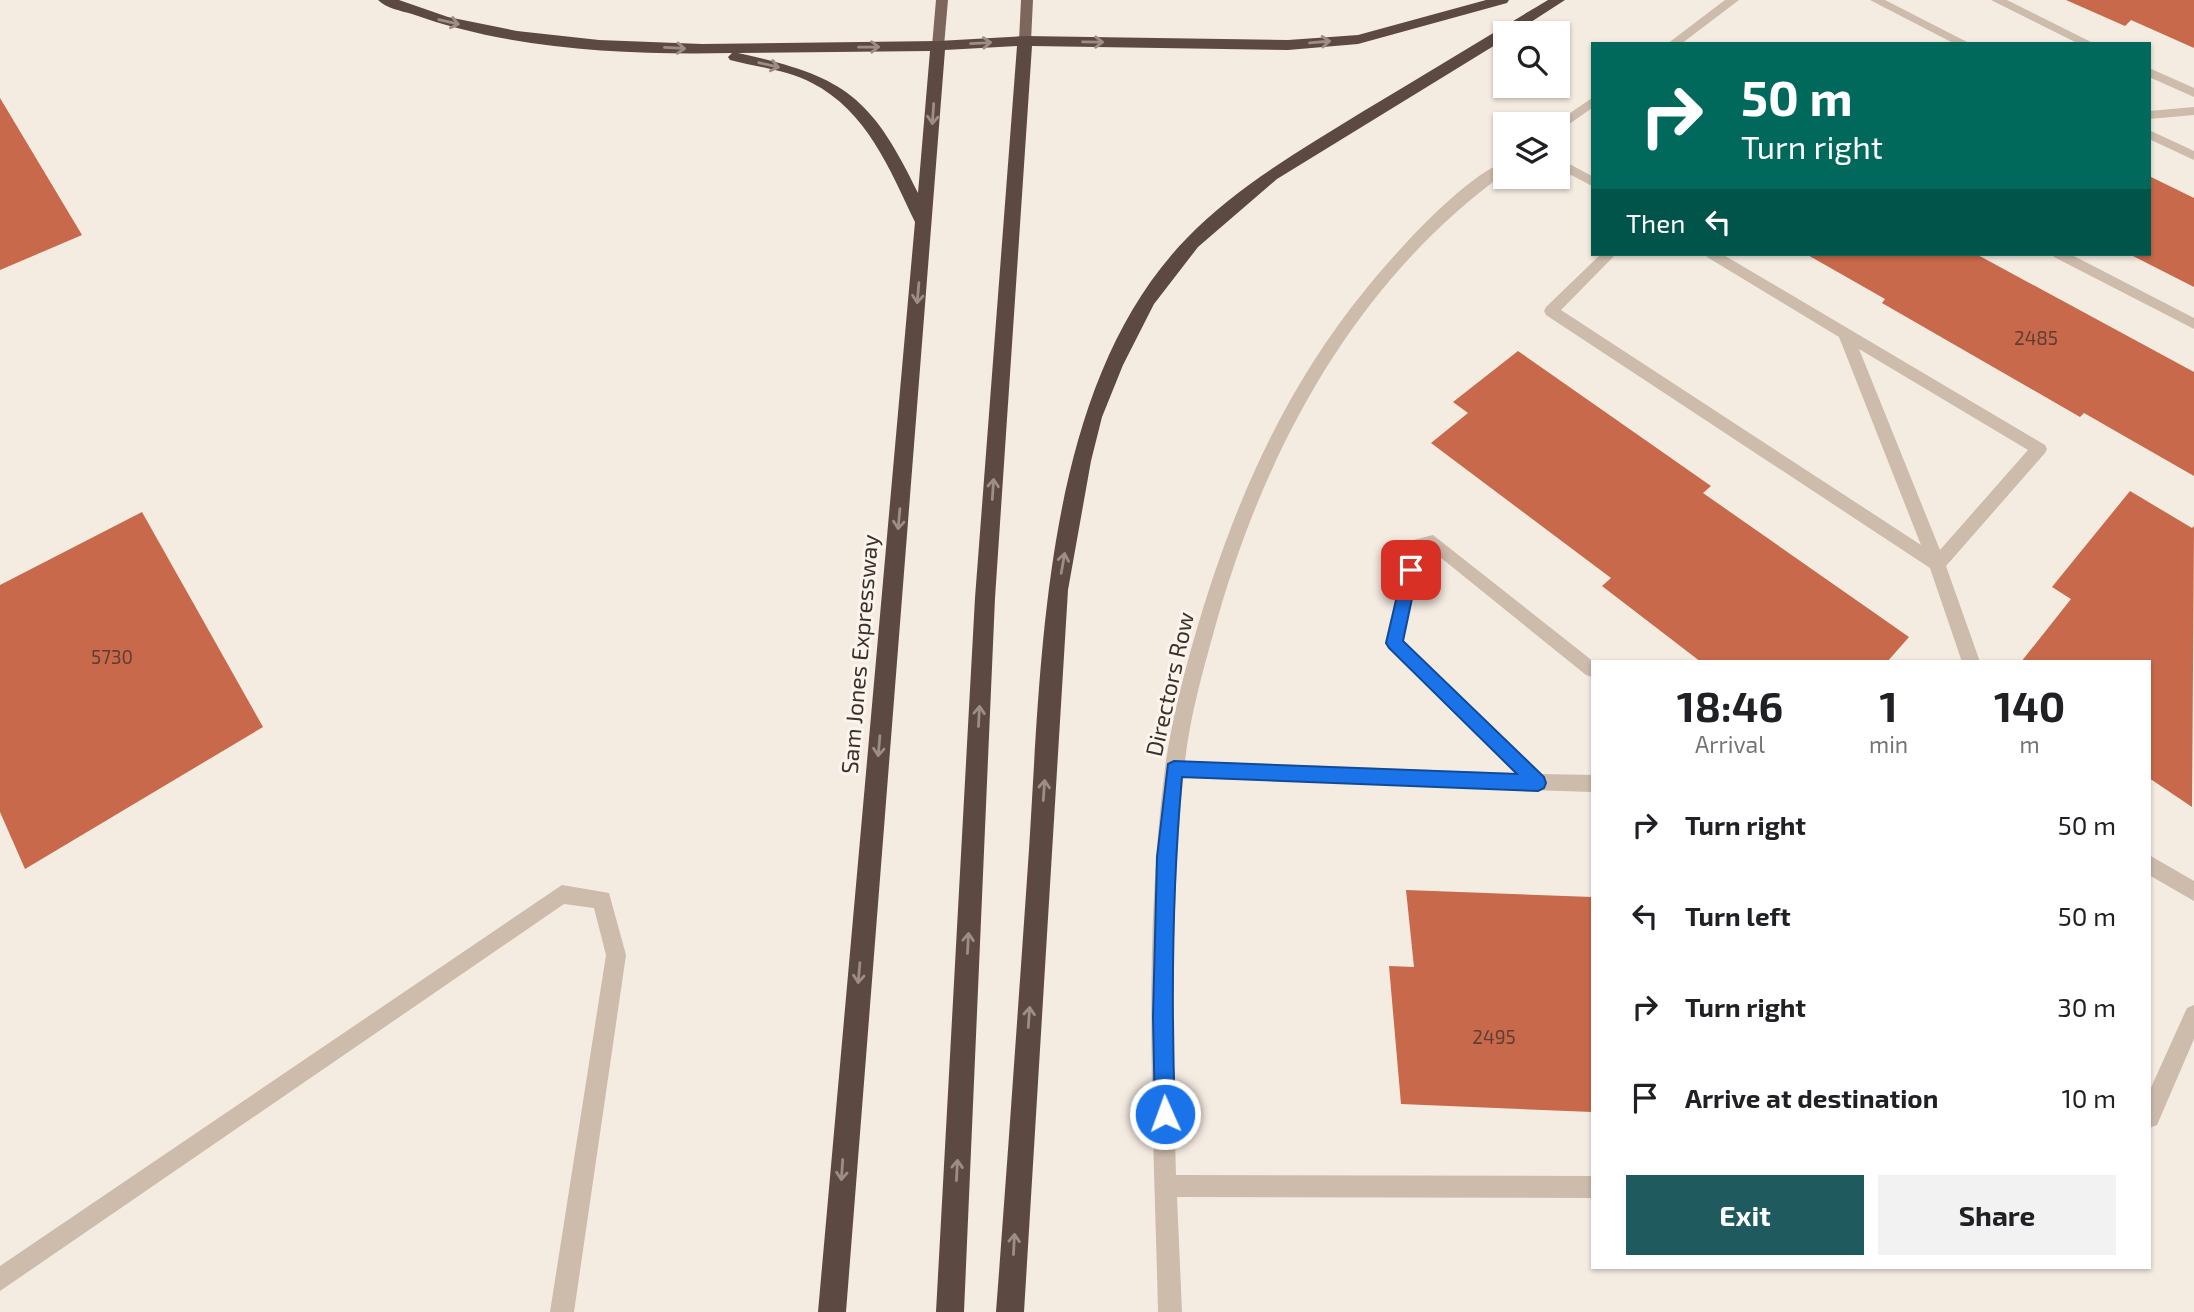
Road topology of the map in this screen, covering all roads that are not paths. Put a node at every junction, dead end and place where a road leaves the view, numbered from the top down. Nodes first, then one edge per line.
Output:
1 (385, 0) edge
2 (942, 0) edge
3 (1027, 0) edge
4 (1502, 0) edge
5 (1558, 0) edge
6 (1733, 0) edge
7 (1876, 0) edge
8 (1906, 0) edge
9 (1997, 0) edge
10 (1894, 9) junction
11 (1025, 41) junction
12 (1676, 42) edge
13 (1961, 42) edge
14 (2086, 42) edge
15 (938, 46) junction
16 (702, 49) junction
17 (2151, 73) edge
18 (2194, 93) edge
19 (1591, 103) edge
20 (2194, 111) edge
21 (2151, 115) edge
22 (1570, 119) edge
23 (2151, 135) edge
24 (2192, 152) edge
25 (1570, 169) edge
26 (1493, 175) edge
27 (1591, 180) edge
28 (924, 225) junction
29 (1607, 256) edge
30 (1715, 256) edge
31 (2063, 256) edge
32 (2194, 324) edge
33 (1846, 335) junction
34 (1937, 564) junction
35 (1969, 660) edge
36 (1591, 669) edge
37 (1174, 769) junction
38 (1538, 783) junction
39 (1591, 785) edge
40 (2151, 865) edge
41 (2194, 892) edge
42 (2194, 1015) edge
43 (2151, 1112) edge
44 (1167, 1186) junction
45 (1591, 1187) edge
46 (0, 1280) edge
47 (562, 1312) edge
48 (832, 1312) edge
49 (950, 1312) edge
50 (1010, 1312) edge
51 (1170, 1312) edge

1 -> 16 highway
2 - 15 main road, Sam Jones Expressway
3 - 11 main road
11 -> 4 highway
50 -> 5 highway
6 - 12 street
7 - 10 street
8 - 10 street
9 - 14 street
10 - 13 street
15 -> 11 highway
49 -> 11 highway
16 -> 15 highway
15 -> 28 highway, Sam Jones Expressway
16 -> 28 highway
17 - 18 street
19 - 22 street
20 - 21 street
23 - 24 street
25 - 27 street
26 - 37 street, Directors Row
28 -> 48 highway, Sam Jones Expressway
29 - 34 street
30 - 33 street
31 - 32 street
33 - 34 street
33 - 34 street
34 - 35 street
36 - 38 street
37 - 38 street
37 - 44 street, Directors Row
38 - 39 street
40 - 41 street
42 - 43 street
44 - 45 street
44 - 51 street, Directors Row
46 - 47 street

